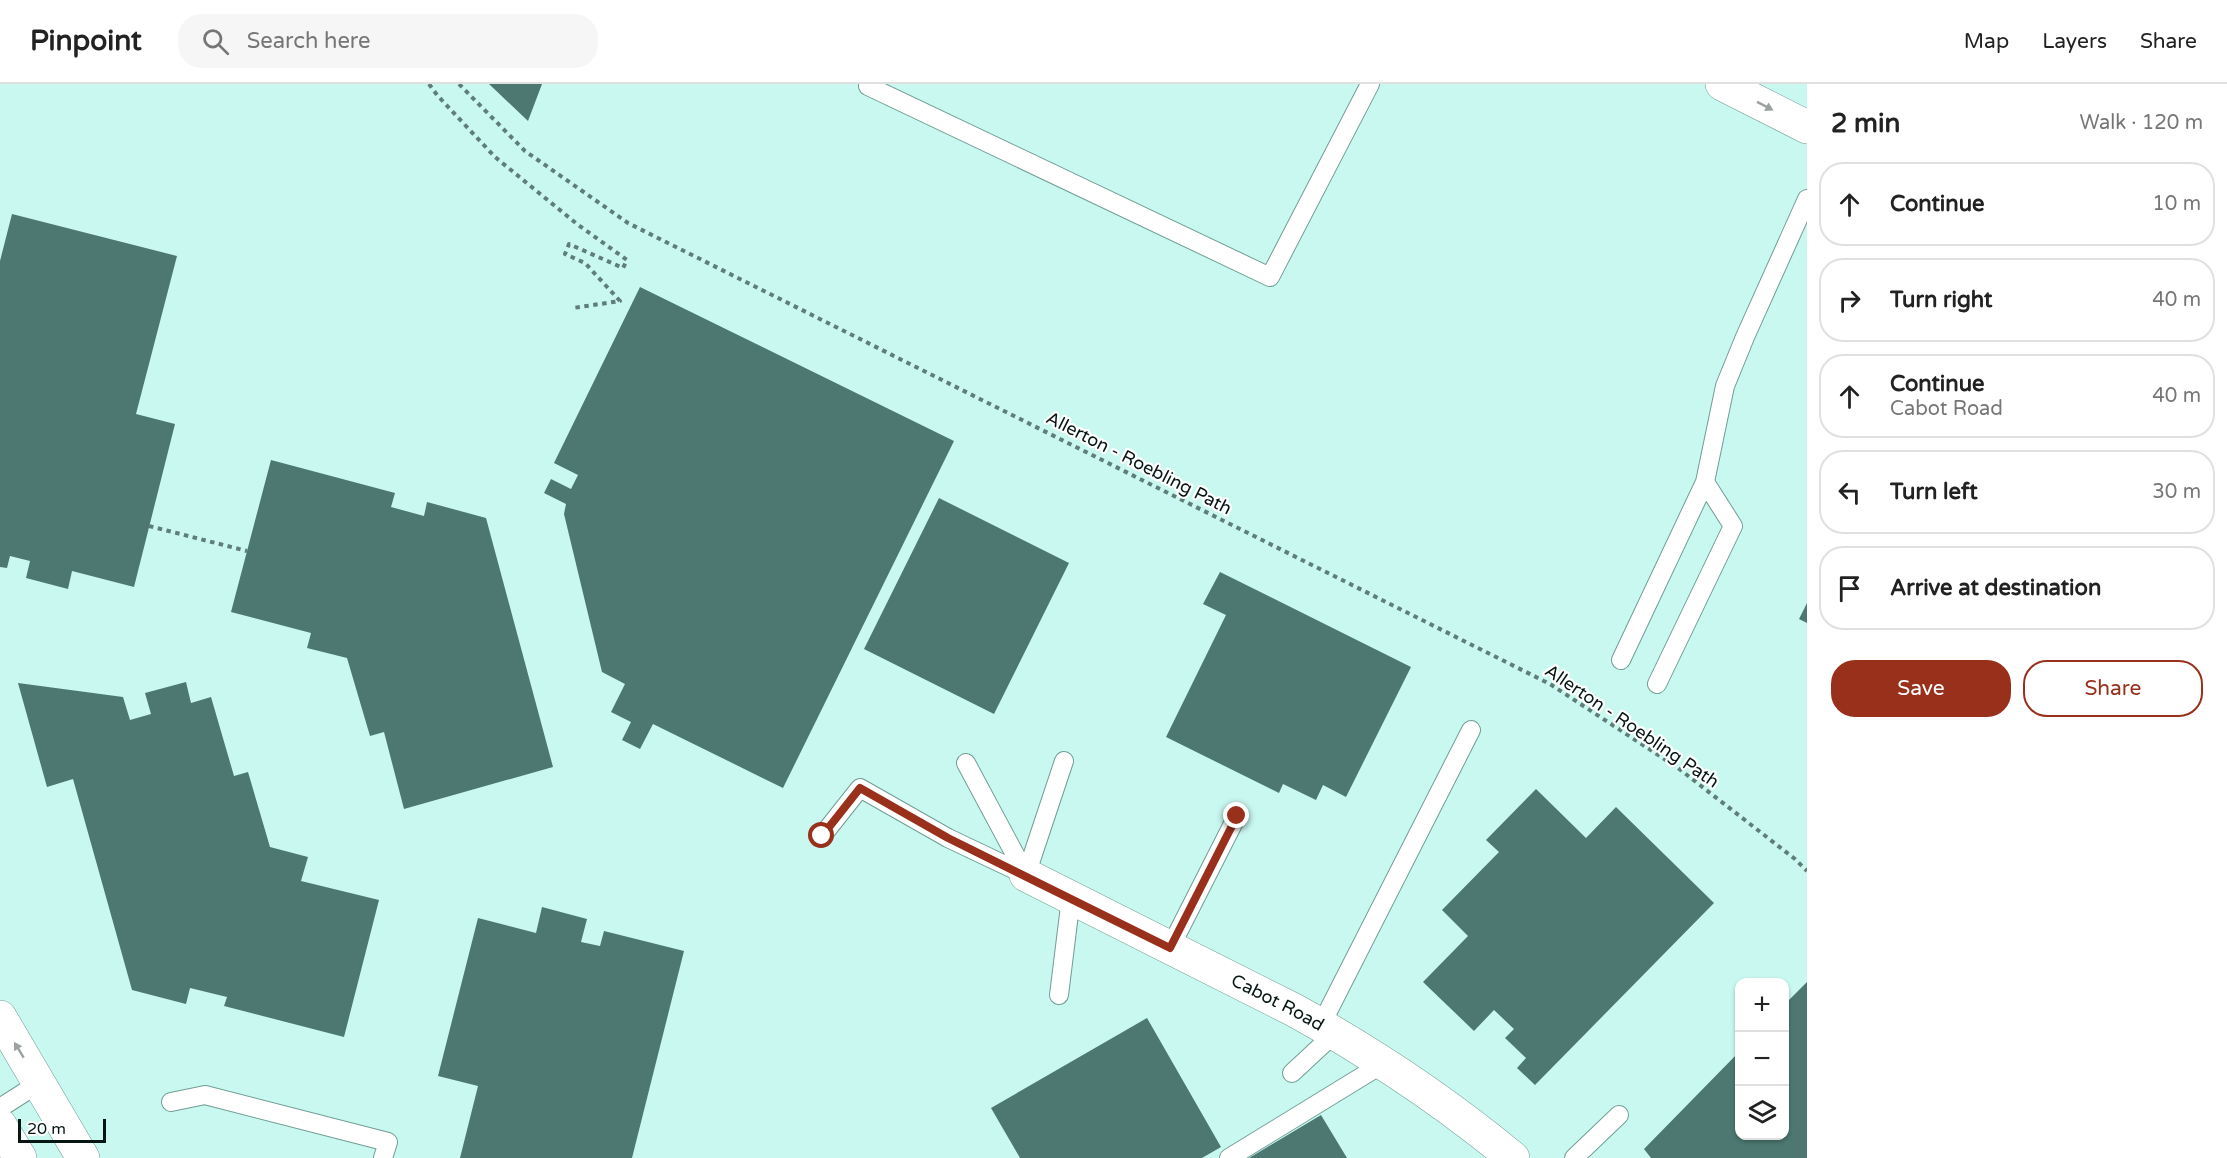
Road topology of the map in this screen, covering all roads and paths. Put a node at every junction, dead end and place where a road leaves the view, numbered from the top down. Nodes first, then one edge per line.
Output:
1 (429, 84) edge
2 (459, 84) edge
3 (869, 84) edge
4 (1370, 84) edge
5 (1722, 84) edge
6 (1807, 128) edge
7 (1807, 200) edge
8 (573, 308) dead end
9 (1705, 482) junction
10 (149, 526) dead end
11 (247, 551) dead end
12 (1621, 660) dead end
13 (1657, 684) dead end
14 (1471, 730) dead end
15 (1064, 761) dead end
16 (966, 763) dead end
17 (1237, 816) dead end
18 (822, 836) dead end
19 (1807, 871) edge
20 (1026, 875) junction
21 (1071, 898) junction
22 (1170, 948) junction
23 (1059, 995) dead end
24 (0, 1017) edge
25 (1328, 1029) junction
26 (1384, 1063) junction
27 (1292, 1073) dead end
28 (39, 1083) junction
29 (171, 1102) dead end
30 (0, 1108) edge
31 (1619, 1115) dead end
32 (0, 1125) edge
33 (20, 1158) edge
34 (83, 1158) edge
35 (383, 1158) edge
36 (1229, 1158) edge
37 (1513, 1158) edge
38 (1574, 1158) edge

1 - 8 path
2 - 19 path, Allerton - Roebling Path
3 - 4 lane
5 -> 6 street
7 - 9 lane
9 - 12 lane
9 - 13 lane
10 - 11 path
14 - 25 lane
15 - 20 lane
16 - 20 lane
17 - 22 lane
18 - 20 lane
20 - 21 street, Cabot Road
21 - 22 street, Cabot Road
21 - 23 lane
22 - 25 street, Cabot Road
28 -> 24 street
25 - 26 street, Cabot Road
25 - 27 lane
26 - 36 lane
26 - 37 street, Cabot Road
28 - 30 lane
28 - 34 street
29 - 35 lane
31 - 38 lane
32 - 33 street

